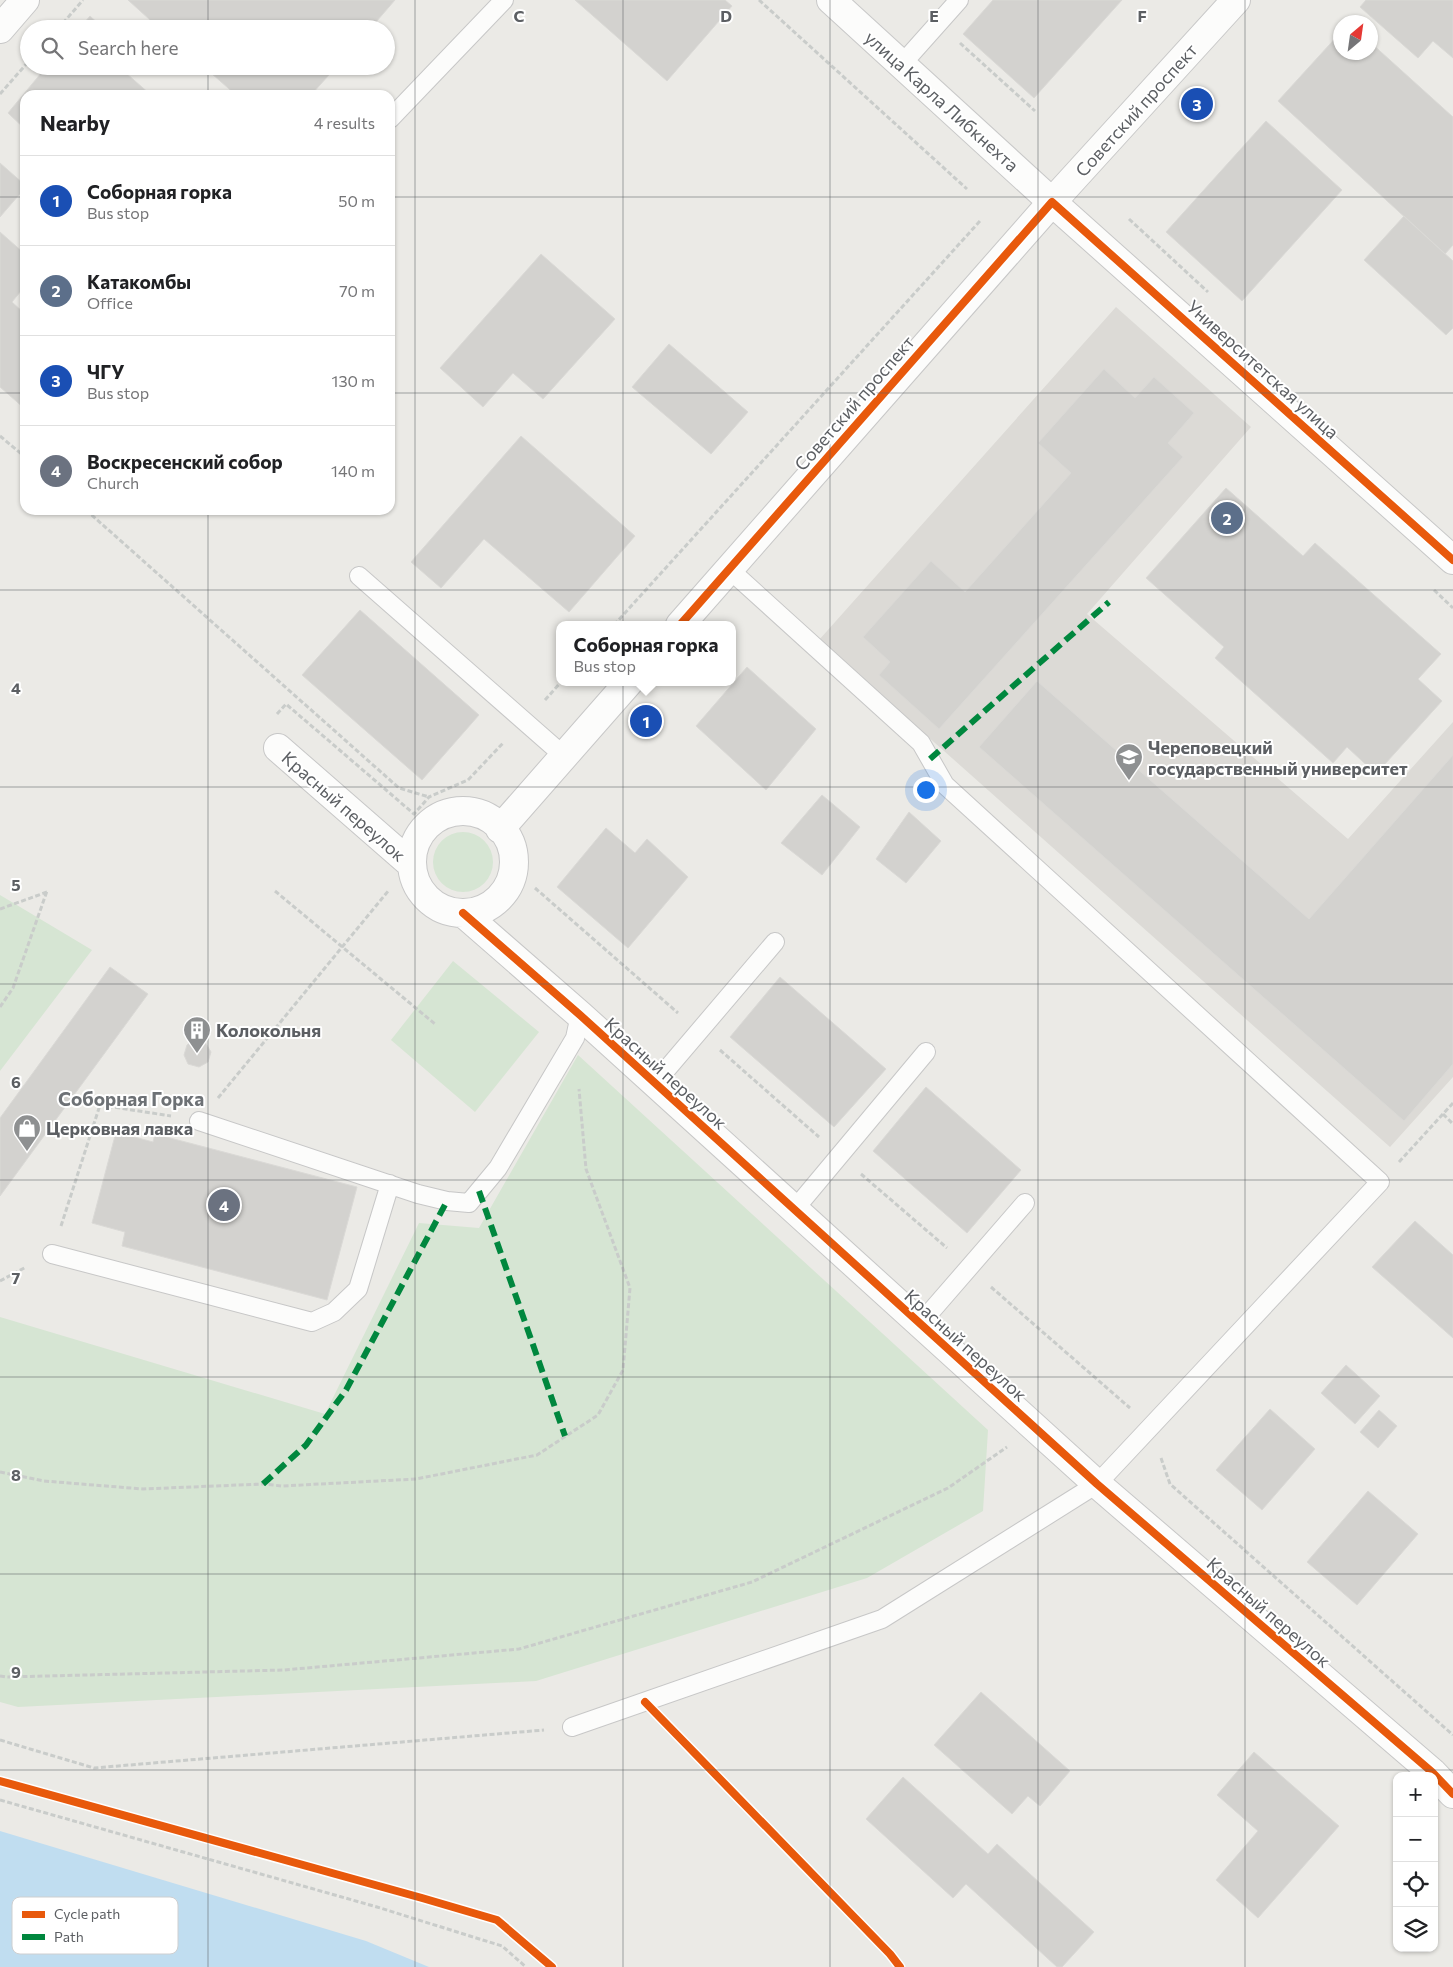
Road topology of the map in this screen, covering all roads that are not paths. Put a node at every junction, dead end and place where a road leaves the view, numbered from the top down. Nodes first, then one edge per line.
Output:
1 (25, 0) edge
2 (504, 0) edge
3 (831, 0) edge
4 (1236, 0) edge
5 (950, 3) edge
6 (0, 29) edge
7 (902, 64) junction
8 (395, 115) edge
9 (1052, 202) junction
10 (1453, 560) edge
11 (729, 569) junction
12 (359, 576) dead end
13 (684, 621) edge
14 (625, 686) edge
15 (278, 748) dead end
16 (564, 756) junction
17 (500, 829) junction
18 (411, 864) junction
19 (463, 913) junction
20 (775, 942) dead end
21 (578, 1027) junction
22 (926, 1052) dead end
23 (655, 1083) junction
24 (199, 1121) road end
25 (390, 1184) junction
26 (1025, 1203) dead end
27 (794, 1210) junction
28 (52, 1254) road end
29 (920, 1324) junction
30 (1097, 1484) junction
31 (572, 1727) road end
32 (1453, 1794) edge

1 - 6 street
2 - 8 lane
3 - 7 street, улица Карла Либкнехта
4 - 9 street, Советский проспект
5 - 7 lane
7 - 9 street, улица Карла Либкнехта
9 - 10 street, Университетская улица
9 - 11 street, Советский проспект
11 - 13 street, Советский проспект
11 - 30 lane
12 - 16 lane
14 - 16 street
15 - 18 street, Красный переулок
16 - 17 street
17 - 18 street
17 - 19 street
18 - 19 street
19 - 21 street, Красный переулок
20 - 23 lane
21 - 23 street, Красный переулок
21 - 25 lane
22 - 27 lane
23 - 27 street, Красный переулок
24 - 25 lane
25 - 28 lane
26 - 29 lane
27 - 29 street, Красный переулок
29 - 30 street, Красный переулок
30 - 31 lane
30 - 32 street, Красный переулок

